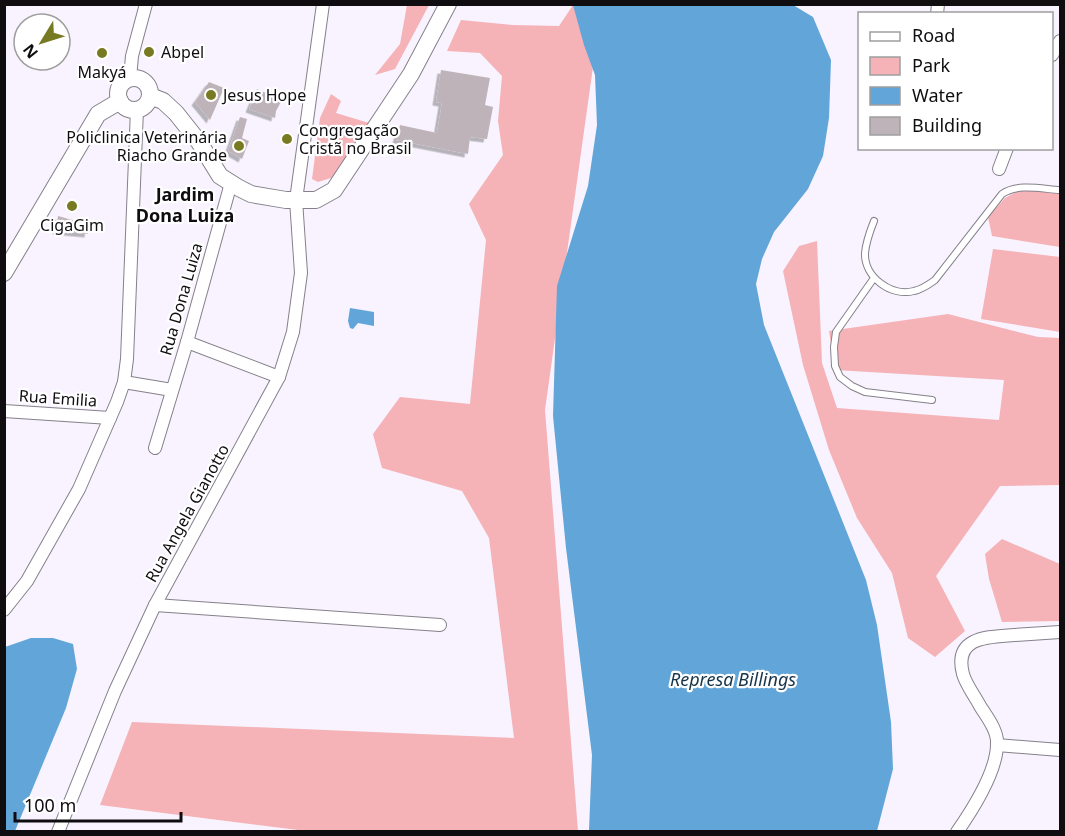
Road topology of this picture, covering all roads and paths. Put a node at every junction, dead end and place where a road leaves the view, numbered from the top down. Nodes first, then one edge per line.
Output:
1 (146, 4) edge
2 (323, 4) edge
3 (448, 4) edge
4 (130, 78) junction
5 (150, 96) junction
6 (120, 101) junction
7 (137, 109) junction
8 (1006, 150) edge
9 (999, 169) dead end
10 (231, 183) junction
11 (1060, 190) edge
12 (296, 200) junction
13 (874, 220) dead end
14 (4, 273) edge
15 (874, 278) junction
16 (187, 342) junction
17 (279, 377) junction
18 (124, 382) junction
19 (172, 390) junction
20 (932, 400) dead end
21 (4, 411) edge
22 (110, 418) junction
23 (155, 448) dead end
24 (155, 605) junction
25 (4, 610) edge
26 (440, 625) dead end
27 (1060, 632) edge
28 (997, 745) junction
29 (1060, 750) edge
30 (58, 831) edge
31 (957, 831) edge

1 - 4 street
2 - 12 street, Rua Angela Gianotto
3 - 12 main road
4 - 5 main road
4 - 6 main road
5 - 7 main road
5 - 10 main road
6 - 7 main road
6 - 14 main road
7 - 18 street
8 - 9 street
10 - 12 main road
10 - 16 street, Rua Dona Luiza
11 - 15 lane
12 - 17 street, Rua Angela Gianotto
13 - 15 lane
15 - 20 lane
16 - 17 street
16 - 19 street, Rua Dona Luiza
17 - 24 street, Rua Angela Gianotto
18 - 19 street
18 - 22 street
19 - 23 street, Rua Dona Luiza
21 - 22 street, Rua Emilia
22 - 25 street
24 - 26 street
24 - 30 street, Rua Angela Gianotto
27 - 28 street
28 - 29 street
28 - 31 street

